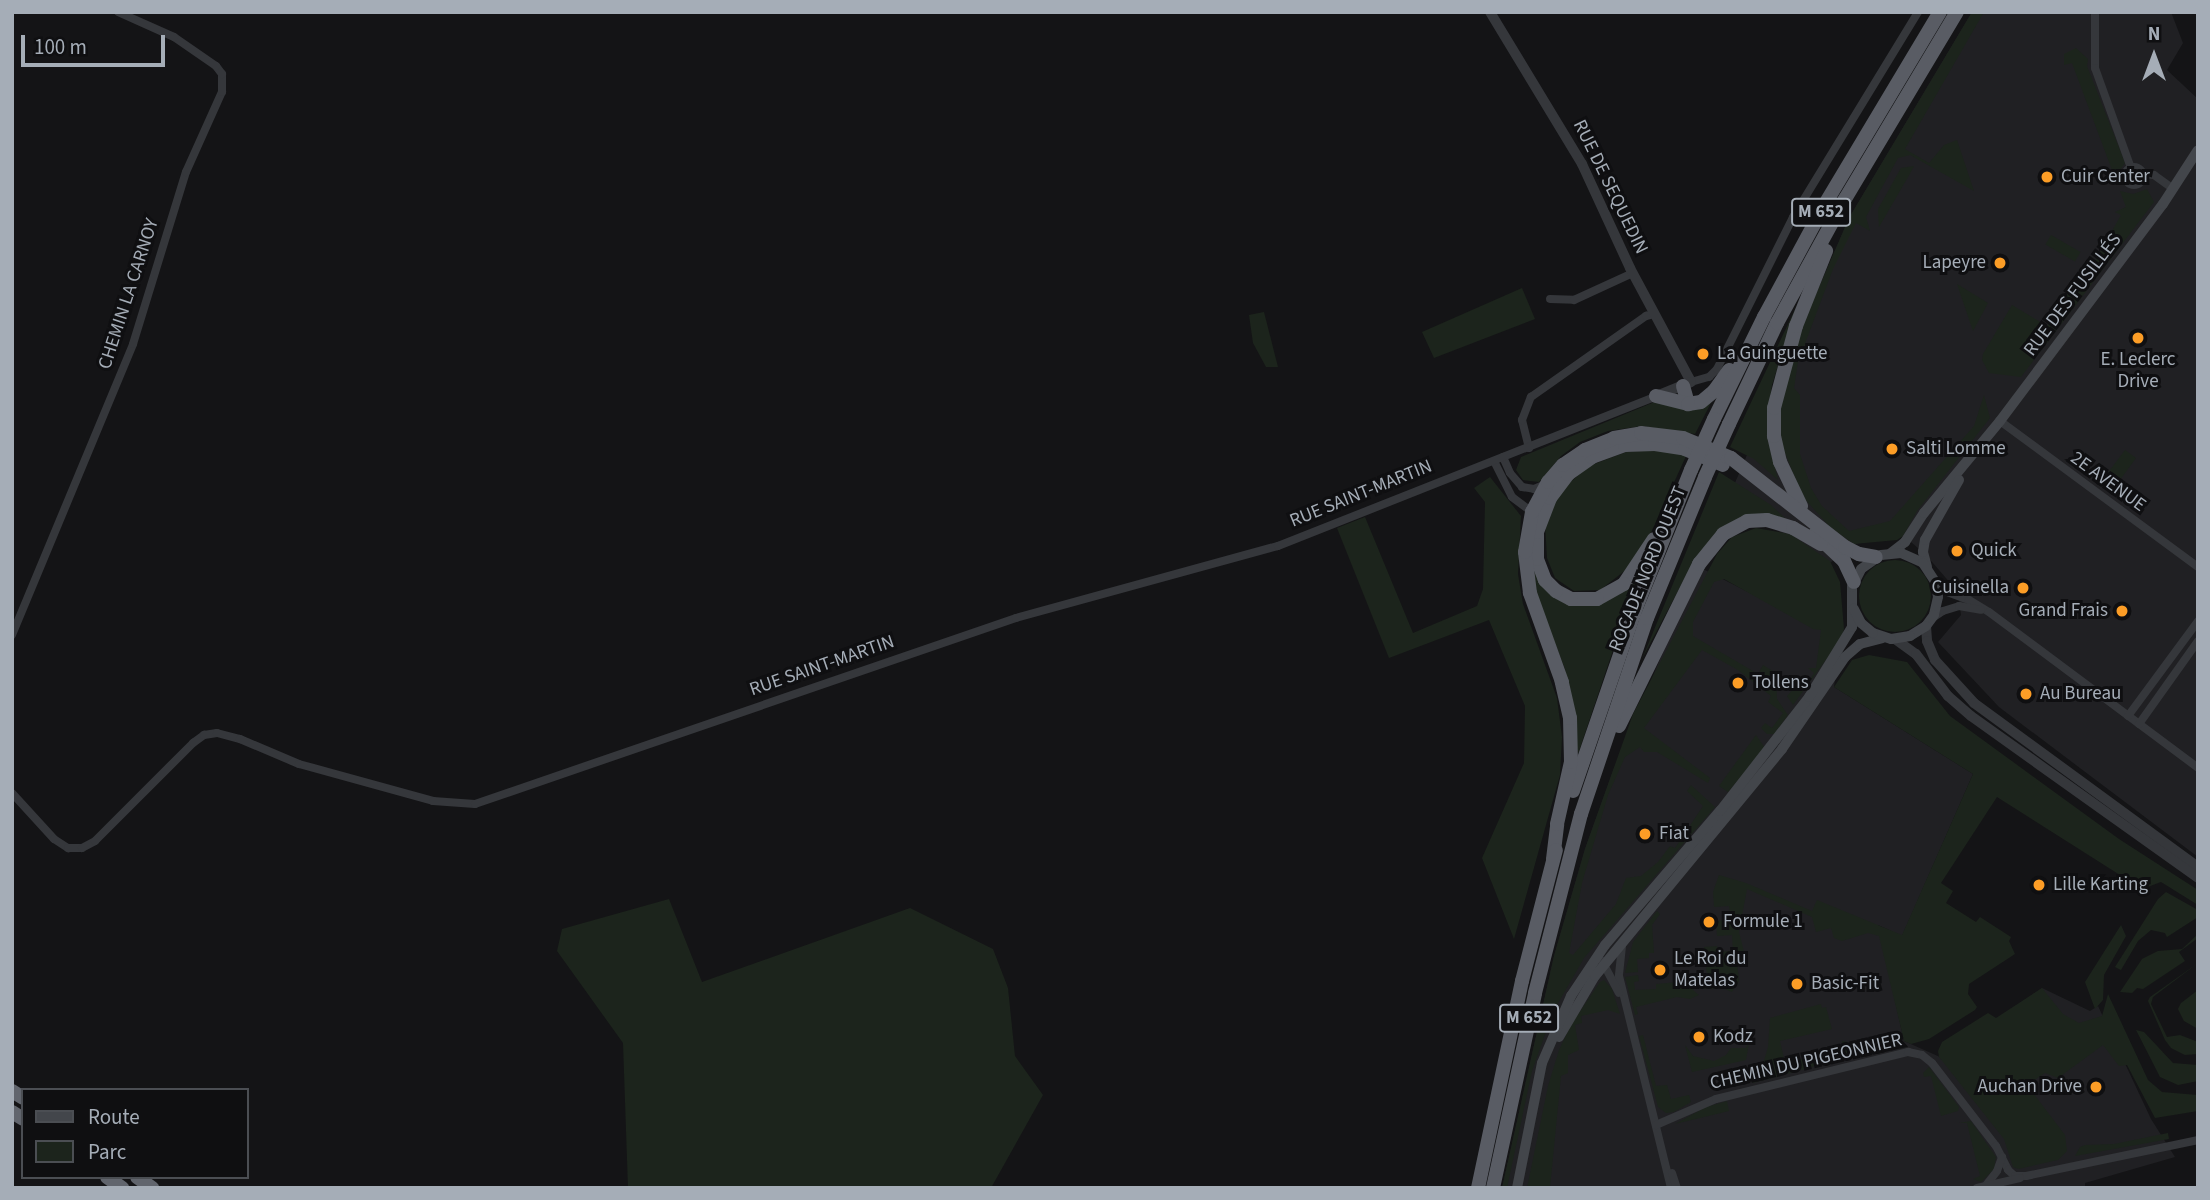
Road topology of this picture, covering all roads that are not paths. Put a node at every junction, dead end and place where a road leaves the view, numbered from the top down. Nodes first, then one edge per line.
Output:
1 (118, 12) edge
2 (1490, 12) edge
3 (1918, 12) edge
4 (1940, 12) edge
5 (1957, 12) edge
6 (2095, 12) edge
7 (2198, 150) edge
8 (2132, 167) junction
9 (2143, 174) junction
10 (2173, 189) junction
11 (1844, 199) junction
12 (1825, 204) junction
13 (1633, 273) junction
14 (1550, 299) dead end
15 (1654, 314) junction
16 (1687, 384) junction
17 (1656, 396) junction
18 (1688, 404) junction
19 (2000, 421) junction
20 (1529, 448) junction
21 (1973, 457) junction
22 (1498, 459) junction
23 (1691, 470) junction
24 (1548, 482) junction
25 (1550, 498) junction
26 (1532, 512) junction
27 (1808, 516) junction
28 (1836, 555) junction
29 (1883, 555) junction
30 (1927, 566) junction
31 (2198, 566) edge
32 (1854, 582) junction
33 (1936, 583) junction
34 (1854, 609) junction
35 (1989, 612) junction
36 (2198, 621) edge
37 (1929, 622) junction
38 (12, 635) edge
39 (1889, 638) junction
40 (2198, 641) edge
41 (2128, 716) junction
42 (2139, 724) junction
43 (2198, 768) edge
44 (12, 793) edge
45 (1581, 814) junction
46 (1553, 859) junction
47 (2198, 867) edge
48 (2198, 878) edge
49 (1625, 940) junction
50 (1605, 945) junction
51 (1604, 965) junction
52 (1627, 1012) junction
53 (1534, 1109) junction
54 (1656, 1125) junction
55 (2198, 1140) edge
56 (1661, 1144) junction
57 (2002, 1157) junction
58 (2026, 1176) junction
59 (1978, 1187) edge
60 (1478, 1188) edge
61 (1493, 1188) edge
62 (1517, 1188) edge
63 (1671, 1188) edge
64 (1677, 1188) edge

1 - 38 street, CHEMIN LA CARNOY
2 - 13 street, RUE DE SEQUEDIN
3 - 16 street
4 - 12 highway, ROCADE NORD OUEST / M 652
5 - 11 highway, ROCADE NORD OUEST / M 652
6 - 8 street
7 - 10 main road, RUE DES FUSILLÉS
8 - 9 street
8 - 9 street
9 - 10 street
10 - 19 main road, RUE DES FUSILLÉS
11 - 27 highway
11 - 45 highway, ROCADE NORD OUEST / M 652, bridge
12 - 18 highway
12 - 23 highway, ROCADE NORD OUEST / M 652, bridge
13 - 14 street
13 - 15 street, RUE DE SEQUEDIN
15 - 16 street, RUE DE SEQUEDIN
15 - 20 street
16 - 17 street, RUE SAINT-MARTIN
16 - 18 highway
17 - 18 highway
17 - 20 street, RUE SAINT-MARTIN
19 - 21 main road, RUE DES FUSILLÉS
19 - 31 street, 2E AVENUE
20 - 22 street, RUE SAINT-MARTIN
21 - 29 main road
21 - 30 main road
22 - 24 street
22 - 26 street
22 - 44 street, RUE SAINT-MARTIN
23 - 25 highway
23 - 46 highway, ROCADE NORD OUEST / M 652
24 - 26 highway
24 - 27 highway
25 - 26 highway
25 - 28 highway
26 - 46 highway
27 - 29 highway
28 - 32 highway
28 - 45 highway
29 - 30 main road
29 - 32 main road
30 - 33 main road
32 - 34 main road
33 - 35 street
33 - 37 main road
34 - 39 main road
34 - 50 main road
35 - 37 street
35 - 41 street
36 - 41 street
37 - 39 main road
37 - 47 street
39 - 48 street
39 - 49 main road
40 - 42 street
41 - 42 street
42 - 43 street
45 - 61 highway, ROCADE NORD OUEST / M 652
46 - 60 highway, ROCADE NORD OUEST / M 652
49 - 51 main road
49 - 52 street
50 - 51 street
50 - 53 main road
51 - 52 street
51 - 53 main road
52 - 54 street
53 - 62 main road
54 - 56 street
54 - 57 street, CHEMIN DU PIGEONNIER
55 - 58 street
56 - 63 street
56 - 64 street
57 - 58 street, CHEMIN DU PIGEONNIER
57 - 59 street
58 - 59 street

